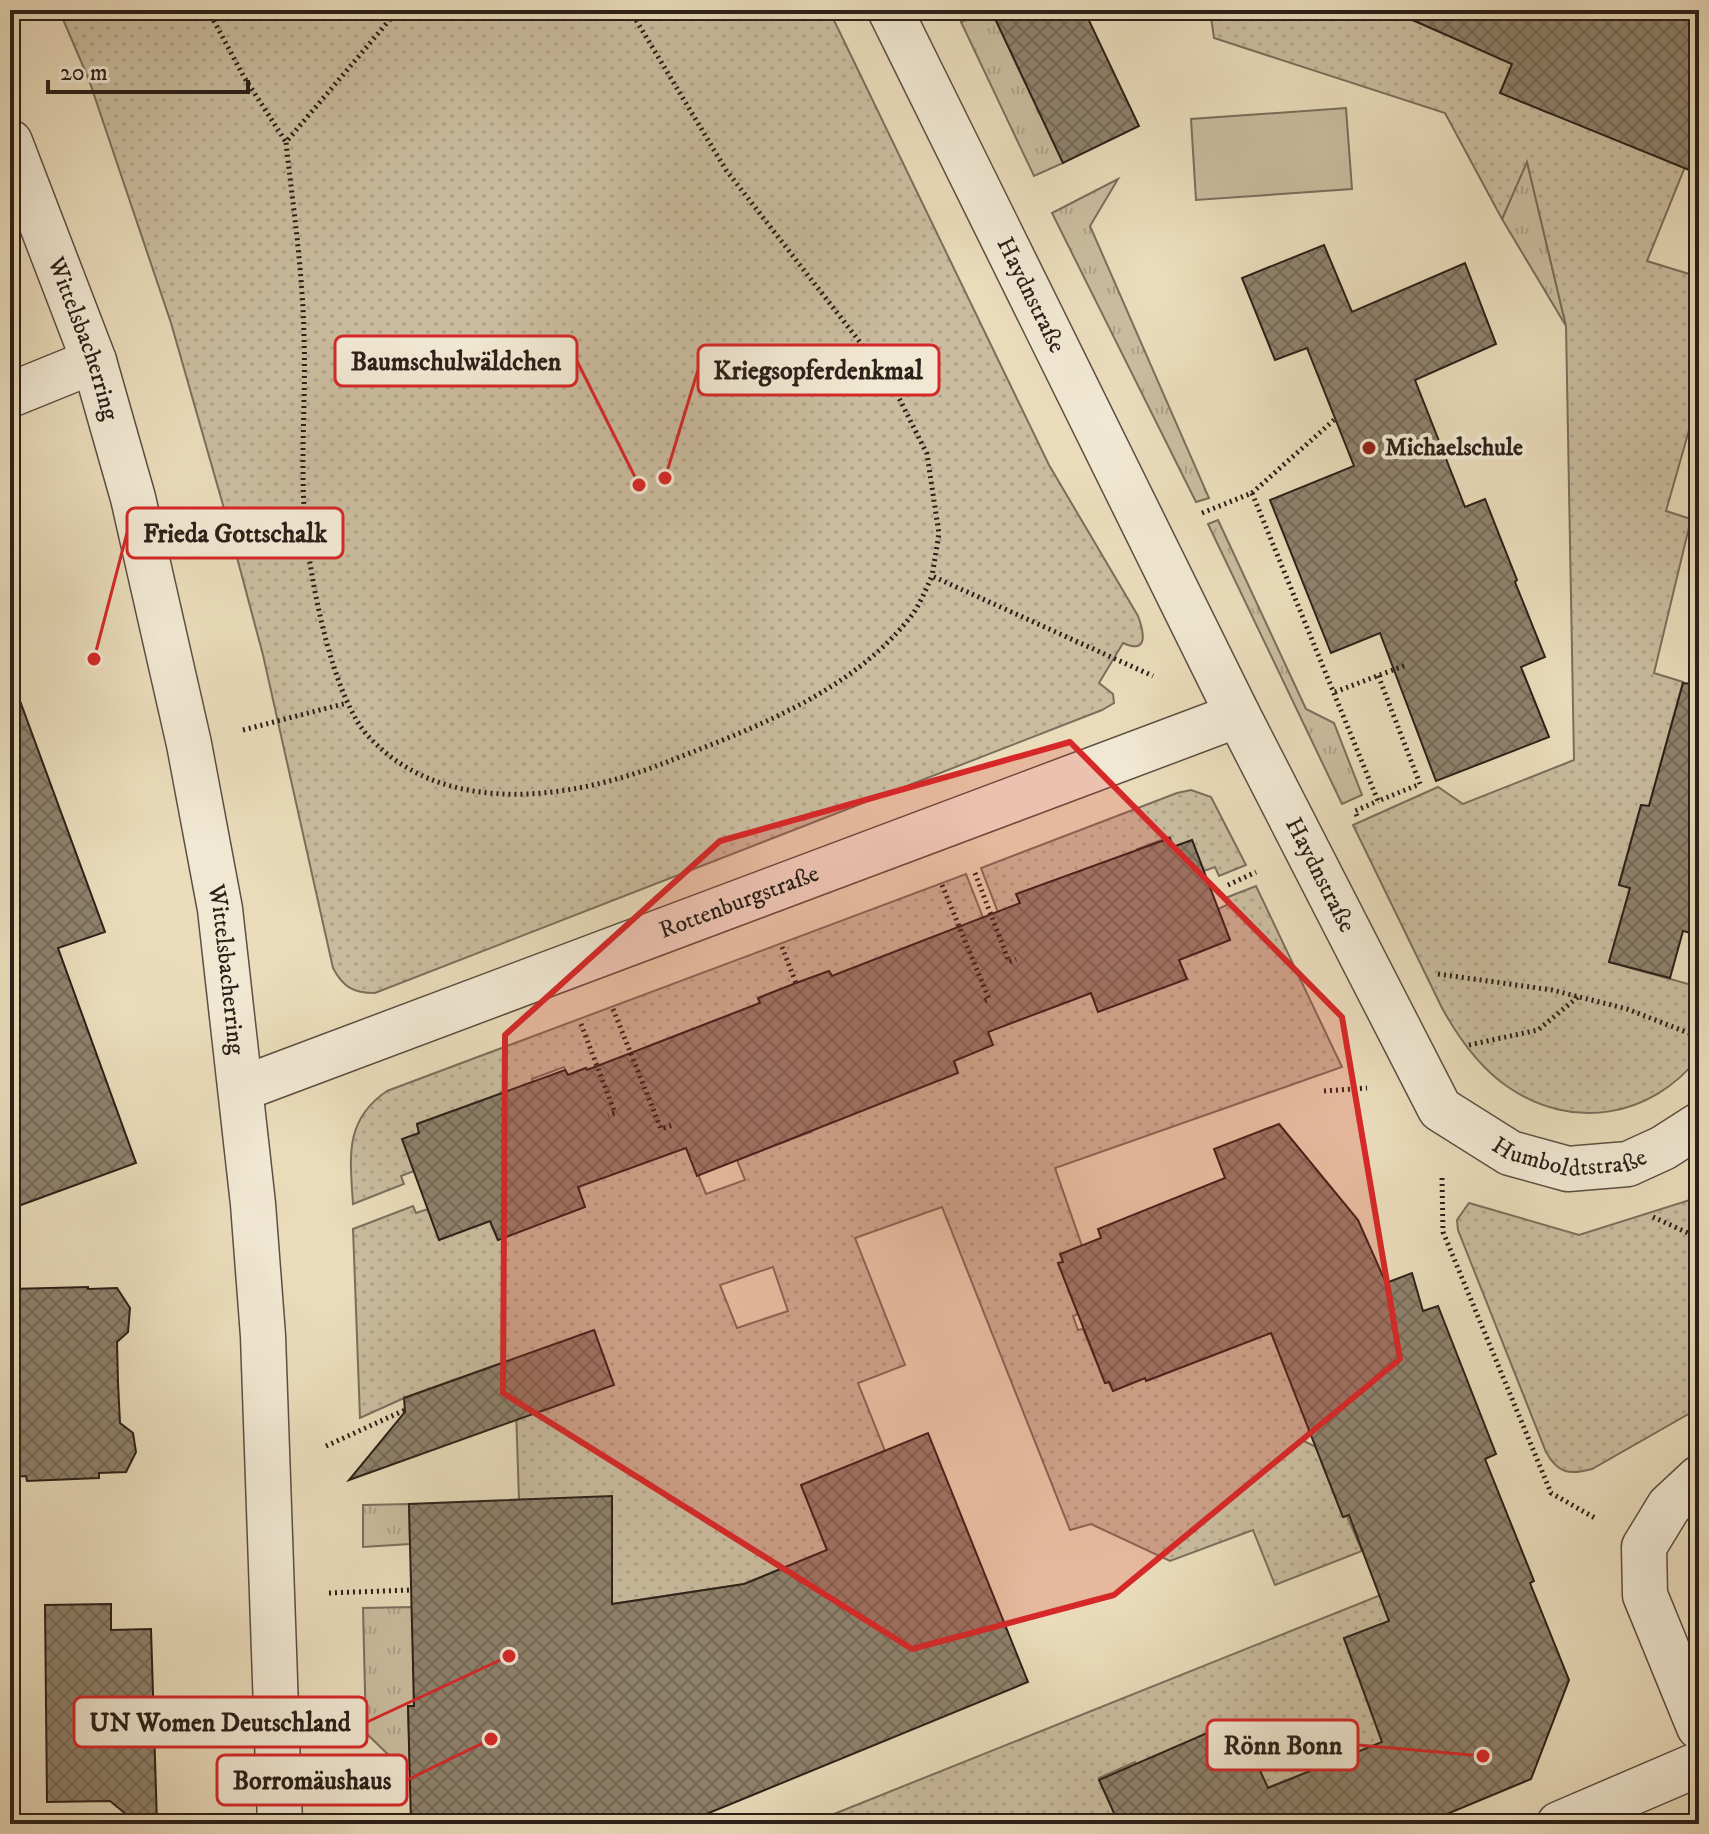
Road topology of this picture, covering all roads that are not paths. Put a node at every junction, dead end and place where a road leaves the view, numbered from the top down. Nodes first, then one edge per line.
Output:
1 (890, 10) edge
2 (10, 142) edge
3 (94, 361) junction
4 (10, 395) edge
5 (1238, 715) junction
6 (241, 1089) junction
7 (1440, 1109) joint
8 (1699, 1125) edge
9 (1699, 1478) edge
10 (1699, 1727) edge
11 (1699, 1764) edge
12 (280, 1809) edge
13 (1559, 1824) edge

1 - 5 street, Haydnstraße
2 - 3 street, Wittelsbacherring
3 - 4 street
3 - 6 street, Wittelsbacherring
5 - 6 street, Rottenburgstraße
5 - 7 street, Haydnstraße
6 - 12 street, Wittelsbacherring
7 - 8 street, Humboldtstraße
9 - 10 street
11 - 13 street

